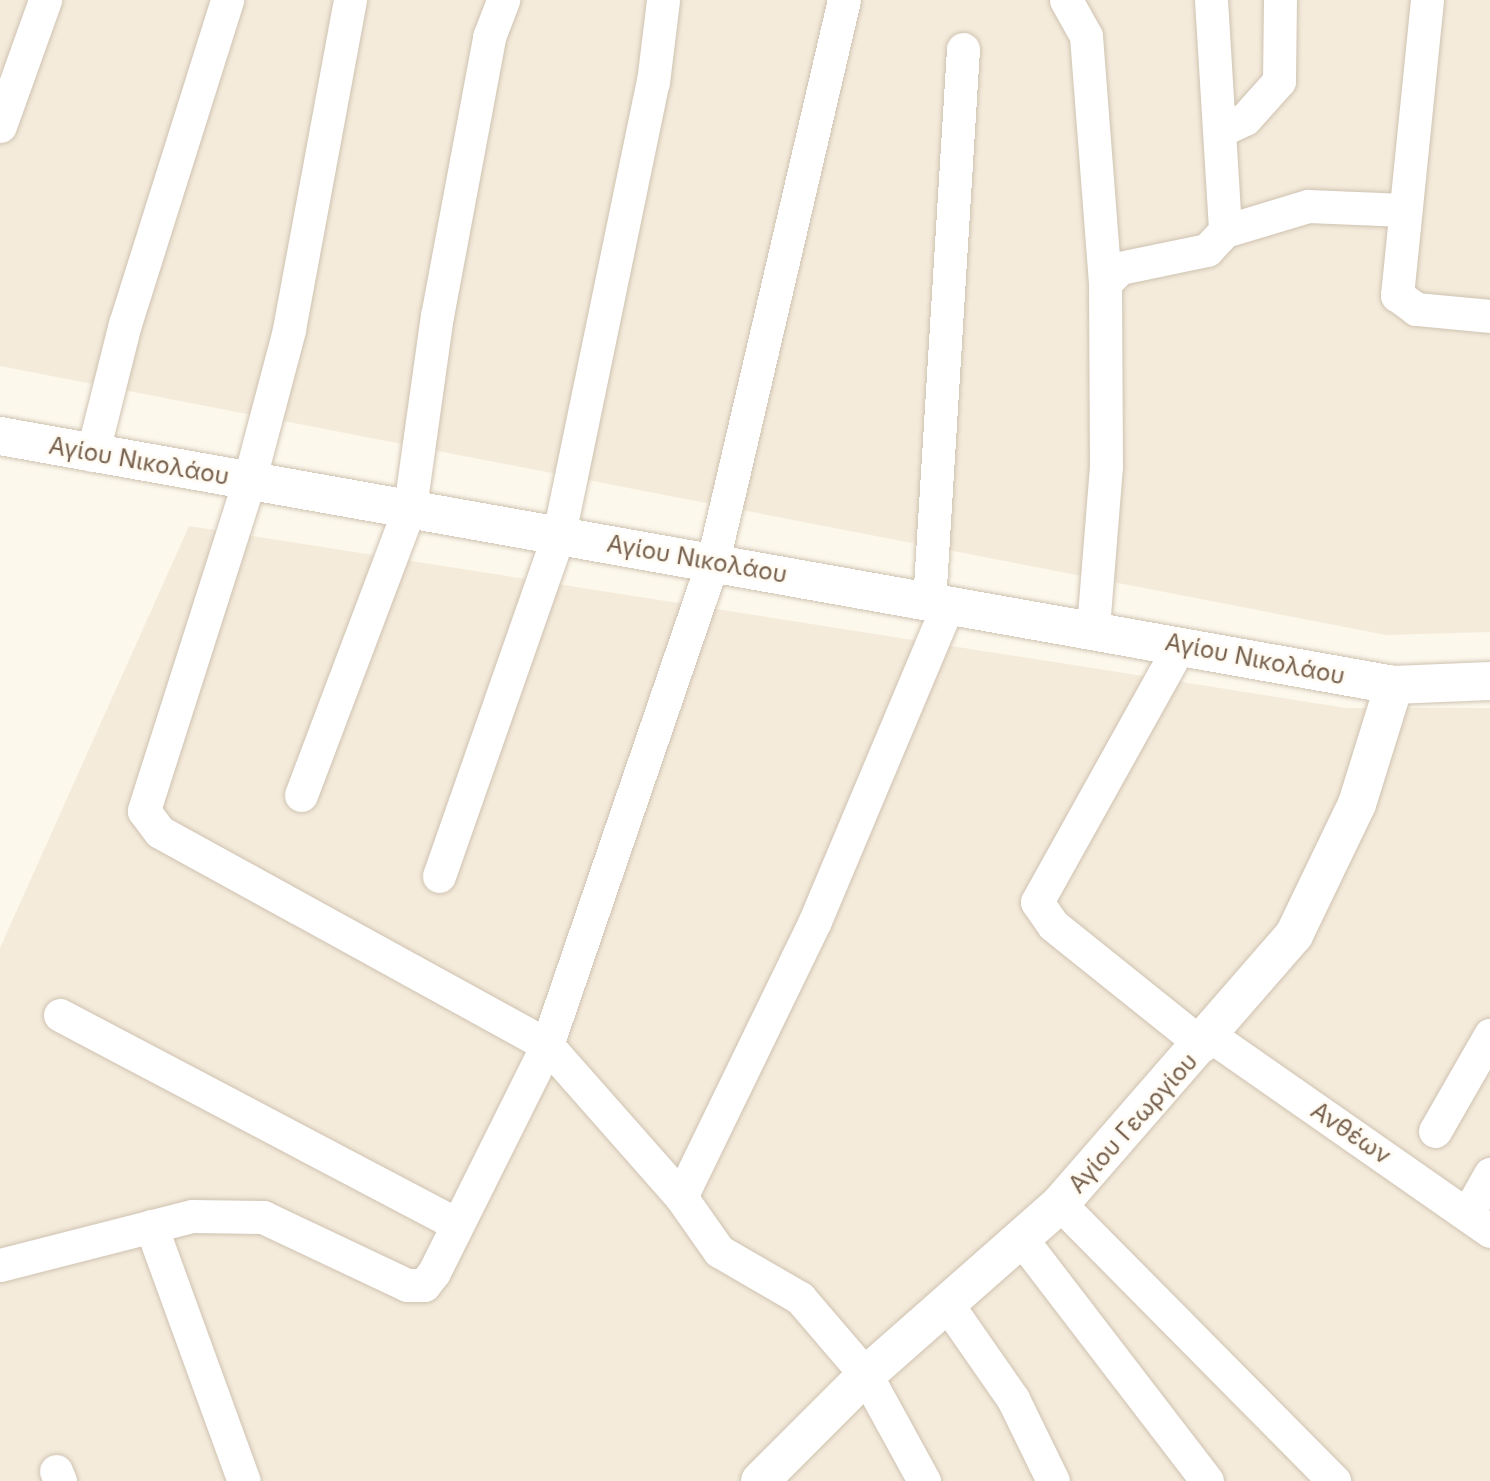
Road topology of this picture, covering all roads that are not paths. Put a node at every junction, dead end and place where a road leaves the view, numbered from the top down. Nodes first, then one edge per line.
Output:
1 (45, 0) edge
2 (227, 0) edge
3 (350, 0) edge
4 (503, 0) edge
5 (663, 0) edge
6 (844, 0) edge
7 (1066, 0) edge
8 (1211, 0) edge
9 (1280, 0) edge
10 (1427, 0) edge
11 (963, 49) dead end
12 (0, 126) edge
13 (1220, 130) junction
14 (1405, 210) junction
15 (1225, 231) junction
16 (1105, 283) junction
17 (1490, 316) edge
18 (0, 436) edge
19 (92, 455) junction
20 (249, 481) junction
21 (410, 507) junction
22 (559, 534) junction
23 (713, 561) junction
24 (938, 605) junction
25 (1093, 628) junction
26 (1180, 645) junction
27 (1490, 681) edge
28 (1394, 685) junction
29 (301, 796) dead end
30 (439, 876) dead end
31 (60, 1015) dead end
32 (1490, 1035) edge
33 (1207, 1041) junction
34 (547, 1045) junction
35 (1435, 1131) dead end
36 (1490, 1174) edge
37 (681, 1197) junction
38 (1060, 1204) junction
39 (1479, 1222) edge
40 (455, 1223) junction
41 (151, 1226) junction
42 (1023, 1241) junction
43 (0, 1265) edge
44 (947, 1304) junction
45 (866, 1375) junction
46 (244, 1481) edge
47 (760, 1481) edge
48 (924, 1481) edge
49 (1053, 1481) edge
50 (1207, 1481) edge
51 (1334, 1481) edge

1 - 12 street
2 - 19 street
3 - 20 street
4 - 21 street
5 - 22 street
6 - 23 street
7 - 16 street
8 - 13 street
9 - 13 street
10 - 14 street
11 - 24 street
13 - 15 street
14 - 15 street
14 - 17 street
15 - 16 street
16 - 25 street
18 - 19 street, Αγίου Νικολάου
19 - 20 street, Αγίου Νικολάου
20 - 21 street, Αγίου Νικολάου
20 - 34 street
21 - 22 street, Αγίου Νικολάου
21 - 29 street
22 - 23 street, Αγίου Νικολάου
22 - 30 street
23 - 24 street, Αγίου Νικολάου
23 - 34 street
24 - 25 street, Αγίου Νικολάου
24 - 37 street
25 - 26 street, Αγίου Νικολάου
26 - 28 street, Αγίου Νικολάου
26 - 33 street, Ανθέων
27 - 28 street, Αγίου Νικολάου
28 - 33 street, Αγίου Γεωργίου
31 - 40 street
32 - 35 street
33 - 38 street, Αγίου Γεωργίου
33 - 39 street, Ανθέων
34 - 37 street
34 - 40 street
36 - 39 street
37 - 45 street
38 - 42 street, Αγίου Γεωργίου
38 - 51 street
40 - 41 street
41 - 43 street
41 - 46 street
42 - 44 street, Αγίου Γεωργίου
42 - 50 street
44 - 45 street, Αγίου Γεωργίου
44 - 49 street
45 - 47 street, Αγίου Γεωργίου
45 - 48 street

